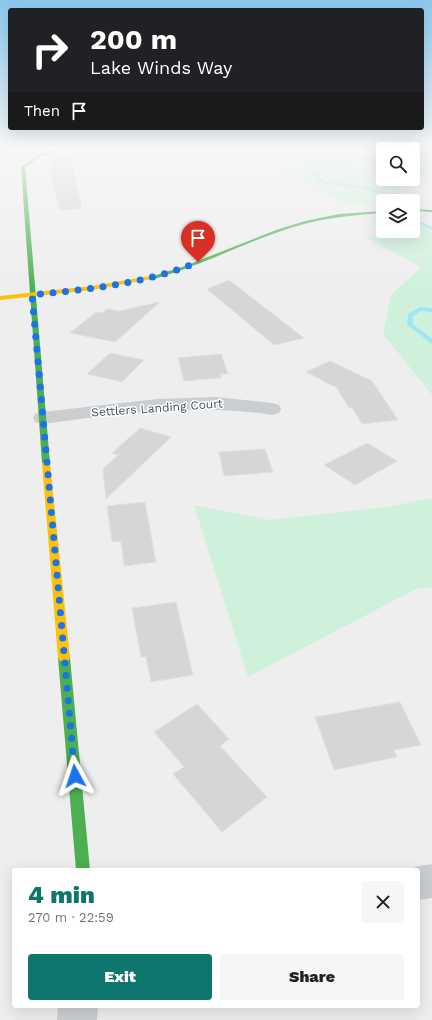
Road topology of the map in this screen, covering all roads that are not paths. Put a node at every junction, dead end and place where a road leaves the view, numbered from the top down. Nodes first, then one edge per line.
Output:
1 (25, 195) edge
2 (420, 210) edge
3 (432, 211) edge
4 (376, 212) edge
5 (32, 295) junction
6 (0, 298) edge
7 (272, 408) dead end
8 (42, 418) junction
9 (83, 868) edge
10 (432, 881) edge
11 (420, 882) edge
12 (78, 1008) edge
13 (76, 1020) edge

1 - 5 street
2 - 3 street
4 - 5 street
5 - 6 street
5 - 8 street
7 - 8 street, Settlers Landing Court
8 - 9 street
10 - 11 street
12 - 13 street

